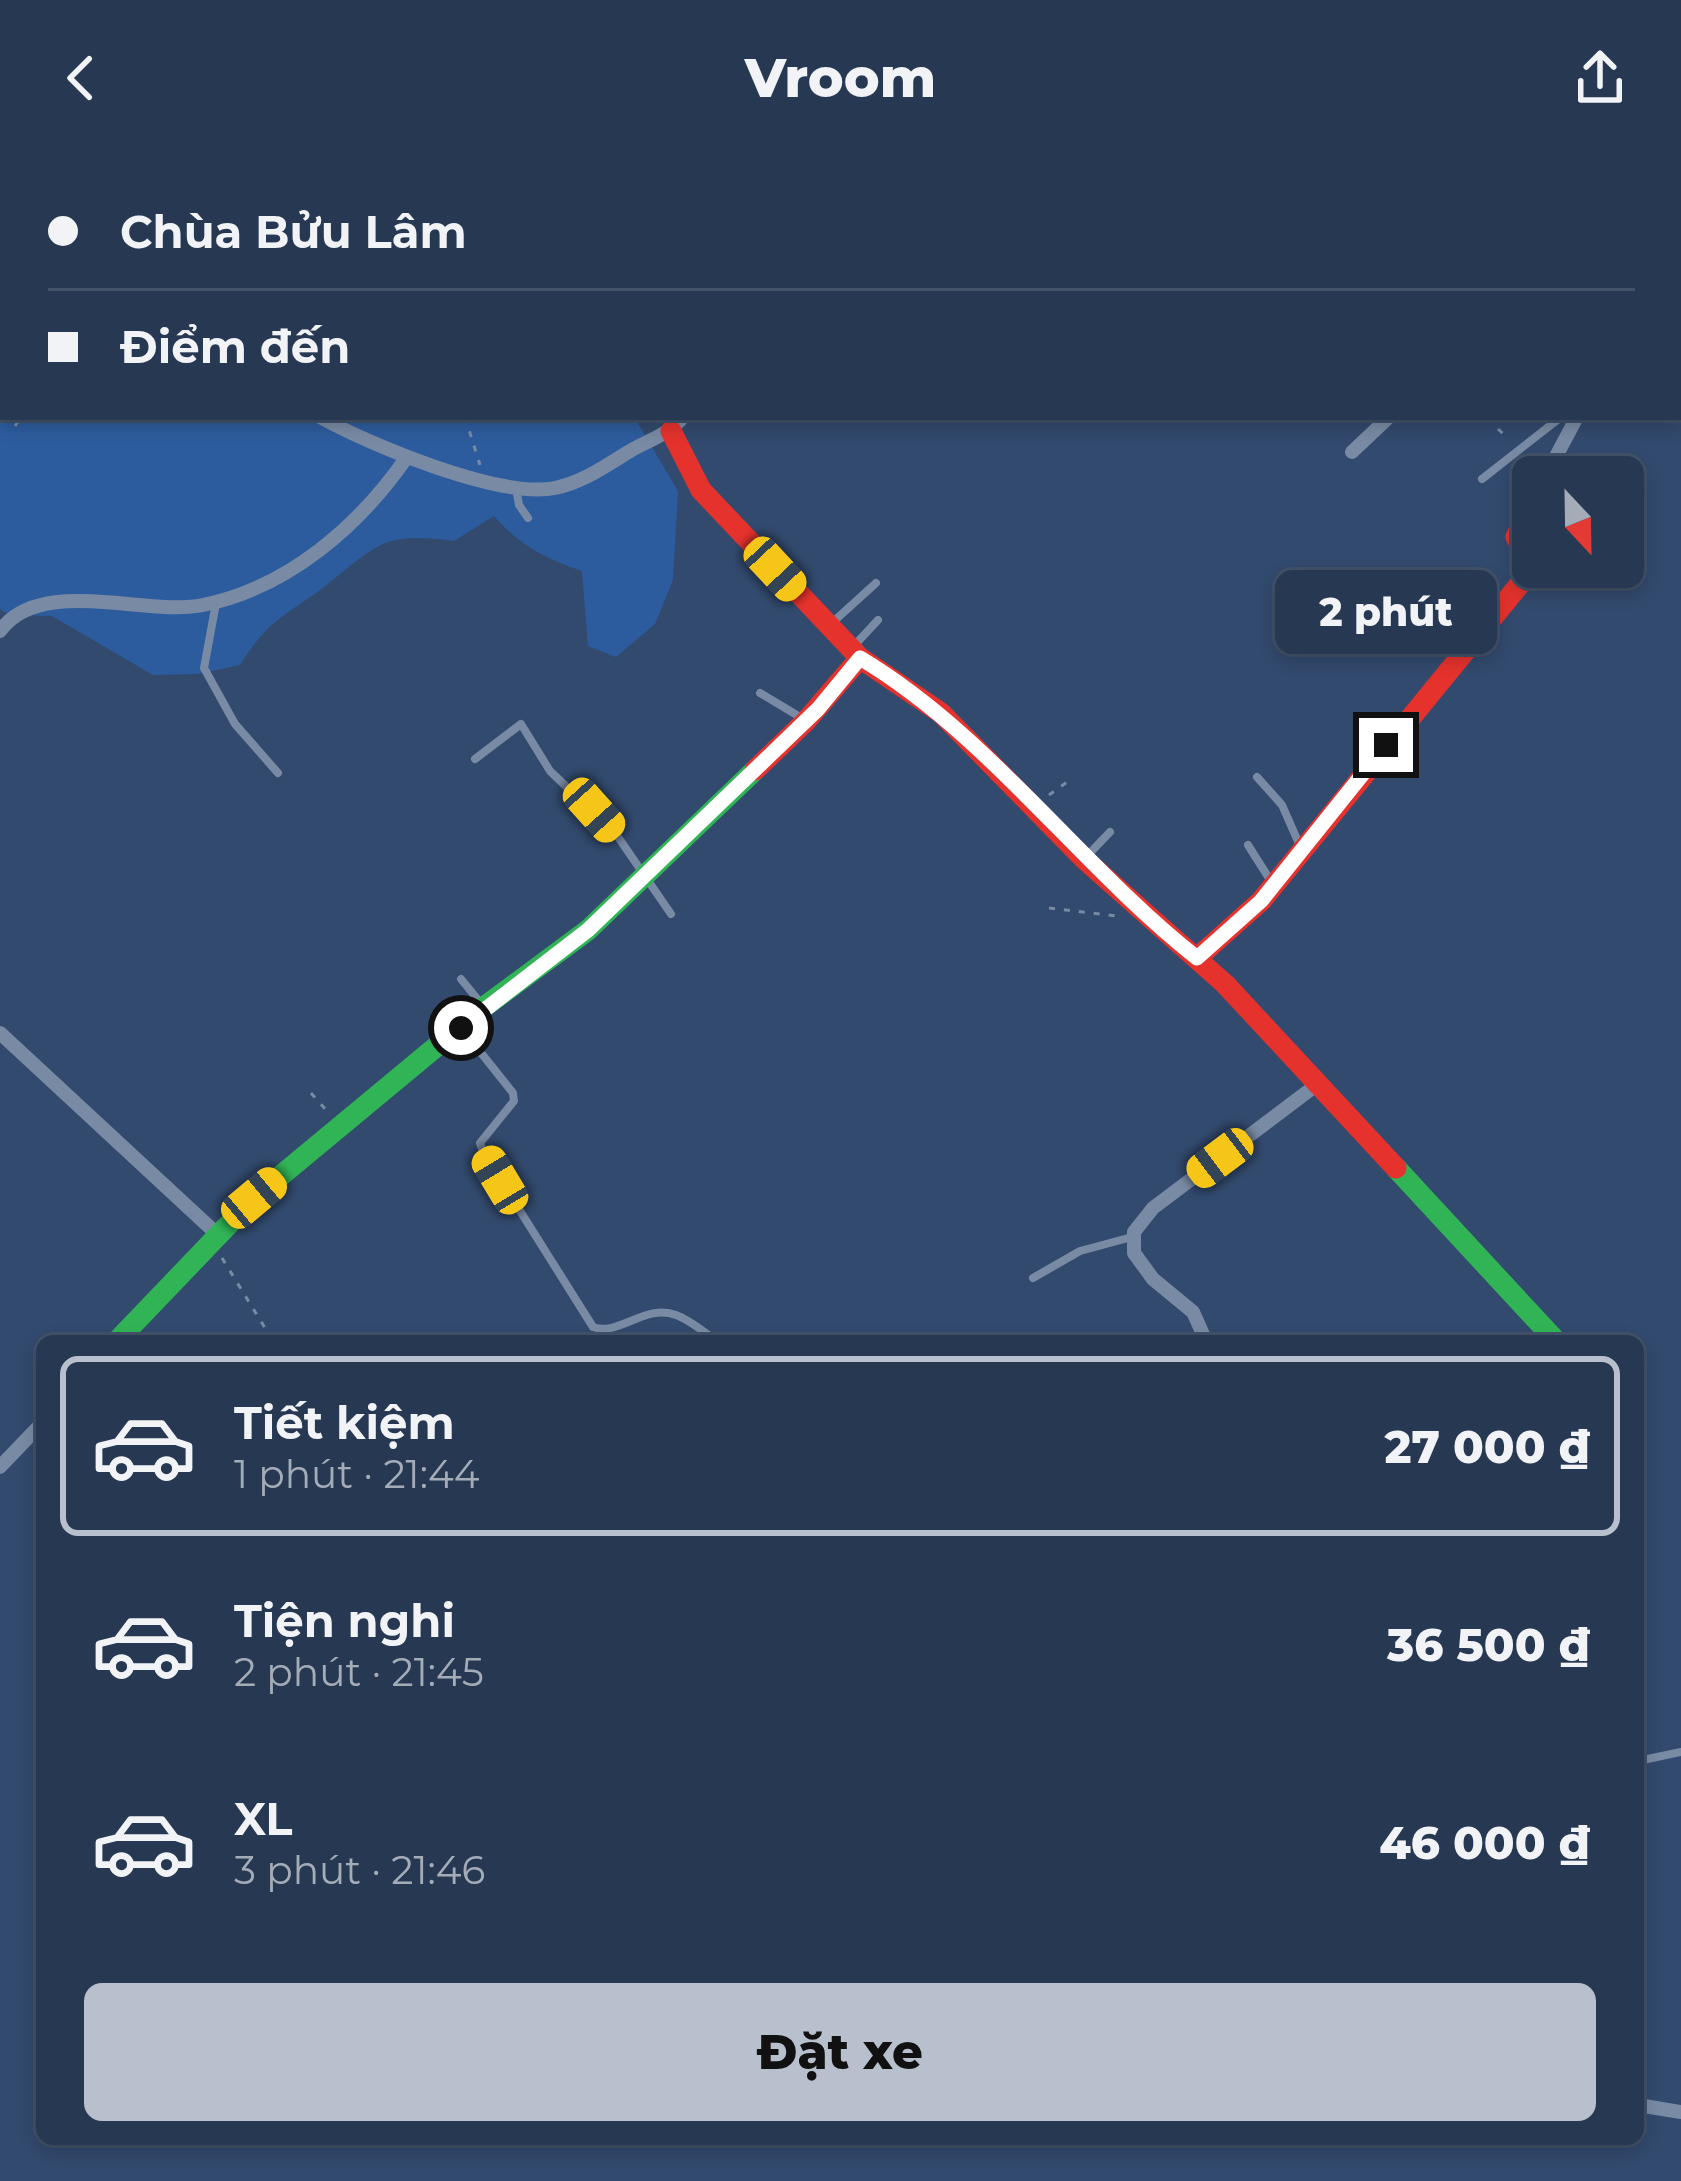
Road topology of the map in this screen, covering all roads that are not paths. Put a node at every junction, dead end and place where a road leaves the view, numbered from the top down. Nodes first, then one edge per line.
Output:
1 (326, 420) edge
2 (1386, 420) edge
3 (1557, 420) edge
4 (1575, 420) edge
5 (677, 424) edge
6 (1352, 452) dead end
7 (1556, 456) edge
8 (406, 457) junction
9 (1482, 479) dead end
10 (516, 487) junction
11 (529, 518) dead end
12 (876, 583) dead end
13 (1517, 588) edge
14 (217, 601) junction
15 (878, 620) dead end
16 (2, 623) edge
17 (828, 626) junction
18 (855, 654) junction
19 (760, 693) dead end
20 (806, 721) junction
21 (476, 759) dead end
22 (278, 773) dead end
23 (1257, 776) dead end
24 (1110, 832) dead end
25 (1248, 844) dead end
26 (1300, 848) junction
27 (1084, 859) junction
28 (644, 878) junction
29 (1273, 884) junction
30 (671, 914) dead end
31 (1197, 958) junction
32 (461, 979) dead end
33 (484, 1007) junction
34 (461, 1028) junction
35 (0, 1033) edge
36 (1319, 1083) junction
37 (1134, 1237) junction
38 (215, 1238) junction
39 (1033, 1278) dead end
40 (123, 1335) edge
41 (706, 1335) edge
42 (1203, 1335) edge
43 (1550, 1335) edge
44 (36, 1430) edge
45 (0, 1467) edge
46 (1681, 1752) edge
47 (1644, 1760) edge
48 (1644, 2105) edge
49 (1681, 2112) edge

1 - 8 street
2 - 6 street
3 - 9 lane
4 - 7 street
5 - 10 street
5 - 17 street
8 - 10 street
8 - 14 street
10 - 11 lane
12 - 17 lane
13 - 26 street
14 - 16 street
14 - 22 lane
15 - 18 lane
17 - 18 street
18 - 20 street
18 - 27 street
19 - 20 lane
20 - 28 street
21 - 28 lane
23 - 26 lane
24 - 27 lane
25 - 29 lane
26 - 29 street
27 - 31 street
28 - 30 lane
28 - 33 street
29 - 31 street
31 - 36 street
32 - 33 lane
33 - 34 street
34 - 38 street
34 - 41 lane
35 - 38 street
36 - 37 street
36 - 43 street
37 - 39 lane
37 - 42 street
38 - 40 street
44 - 45 street
46 - 47 lane
48 - 49 street

